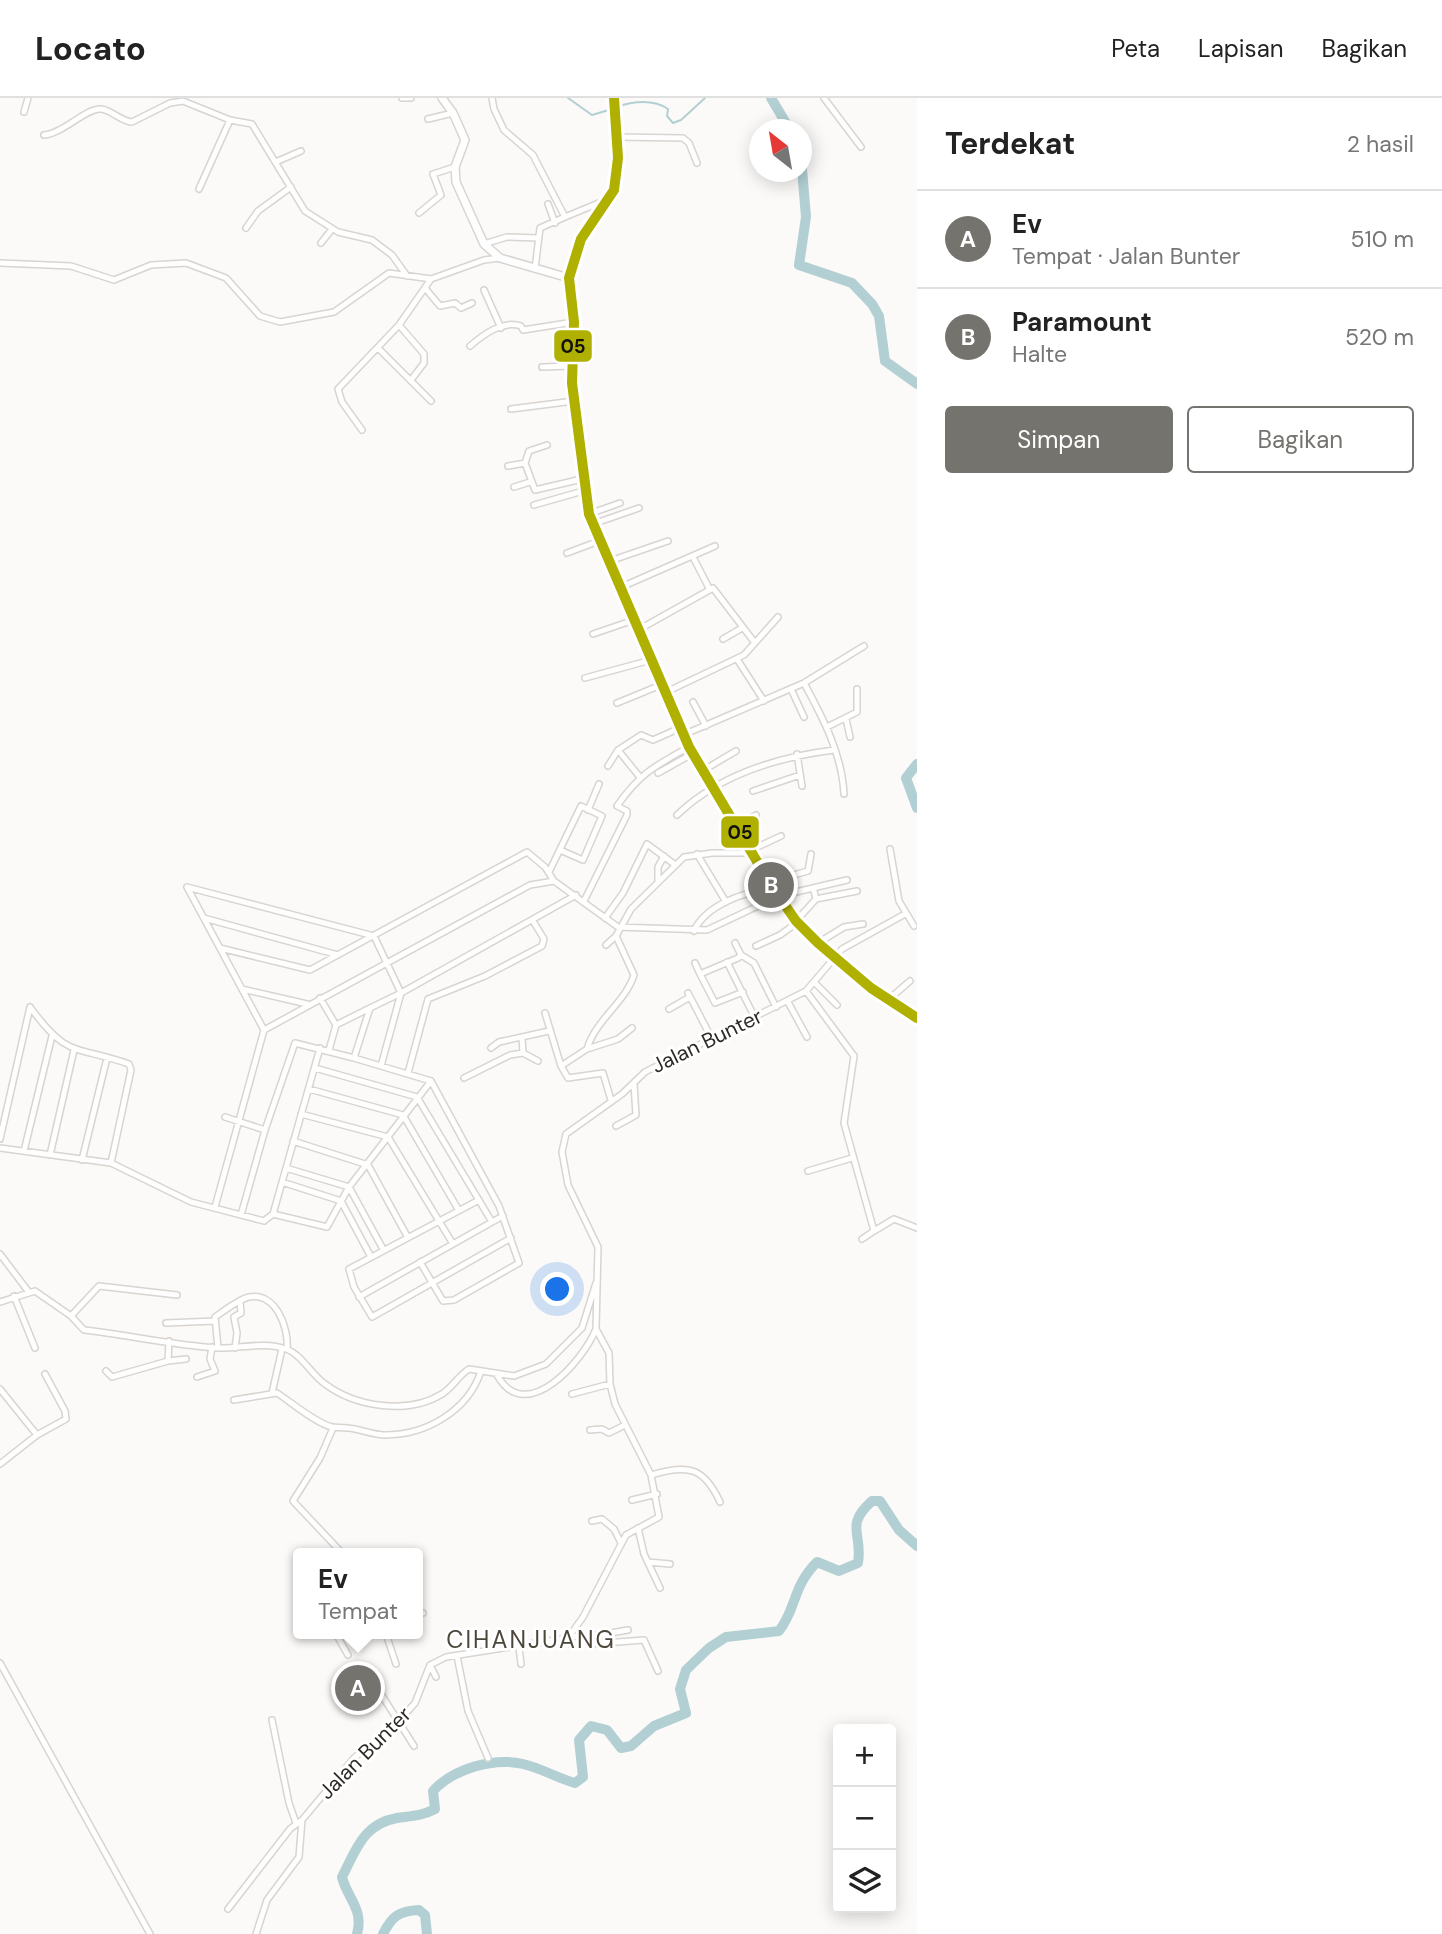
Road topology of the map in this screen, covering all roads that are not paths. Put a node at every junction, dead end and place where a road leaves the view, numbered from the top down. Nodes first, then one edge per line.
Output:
1 (28, 98) edge
2 (402, 98) edge
3 (411, 98) edge
4 (442, 98) edge
5 (492, 98) edge
6 (824, 98) edge
7 (614, 102) edge
8 (24, 113) dead end
9 (453, 113) junction
10 (428, 119) dead end
11 (230, 120) junction
12 (44, 135) dead end
13 (617, 136) junction
14 (861, 147) dead end
15 (300, 151) dead end
16 (278, 161) junction
17 (697, 163) dead end
18 (456, 164) junction
19 (291, 187) junction
20 (198, 189) dead end
21 (609, 198) junction
22 (548, 204) dead end
23 (419, 212) dead end
24 (565, 217) junction
25 (555, 223) junction
26 (246, 228) dead end
27 (332, 229) junction
28 (539, 238) junction
29 (321, 243) dead end
30 (484, 244) junction
31 (500, 258) junction
32 (0, 263) edge
33 (535, 270) junction
34 (407, 276) junction
35 (569, 278) junction
36 (431, 279) junction
37 (425, 288) junction
38 (484, 290) dead end
39 (472, 303) dead end
40 (574, 322) junction
41 (398, 325) junction
42 (501, 328) junction
43 (470, 346) dead end
44 (378, 348) junction
45 (572, 366) junction
46 (542, 367) dead end
47 (411, 380) junction
48 (432, 401) dead end
49 (574, 401) junction
50 (511, 409) dead end
51 (362, 430) dead end
52 (547, 446) dead end
53 (525, 463) junction
54 (508, 466) dead end
55 (582, 479) junction
56 (530, 482) junction
57 (514, 487) dead end
58 (583, 491) junction
59 (620, 503) dead end
60 (534, 505) dead end
61 (639, 508) dead end
62 (589, 514) junction
63 (593, 524) junction
64 (599, 541) junction
65 (668, 541) dead end
66 (715, 546) dead end
67 (567, 553) dead end
68 (693, 557) junction
69 (607, 562) junction
70 (619, 588) junction
71 (709, 590) junction
72 (778, 617) dead end
73 (634, 620) junction
74 (741, 628) junction
75 (638, 630) junction
76 (593, 634) dead end
77 (723, 639) dead end
78 (754, 643) junction
79 (864, 646) dead end
80 (737, 659) junction
81 (651, 660) junction
82 (585, 678) dead end
83 (804, 683) junction
84 (662, 689) junction
85 (791, 689) junction
86 (857, 689) dead end
87 (764, 701) junction
88 (692, 702) dead end
89 (617, 703) dead end
90 (804, 717) dead end
91 (846, 719) junction
92 (706, 726) junction
93 (827, 727) junction
94 (681, 732) junction
95 (850, 737) dead end
96 (618, 750) junction
97 (690, 750) junction
98 (834, 750) junction
99 (736, 751) dead end
100 (797, 754) junction
101 (608, 766) dead end
102 (702, 771) junction
103 (658, 773) dead end
104 (800, 775) junction
105 (639, 776) junction
106 (599, 784) dead end
107 (802, 786) dead end
108 (713, 789) junction
109 (753, 791) dead end
110 (844, 794) dead end
111 (588, 810) junction
112 (677, 815) dead end
113 (756, 815) dead end
114 (736, 826) junction
115 (781, 836) dead end
116 (560, 849) junction
117 (890, 849) dead end
118 (752, 852) junction
119 (697, 854) junction
120 (811, 854) dead end
121 (664, 856) junction
122 (674, 864) junction
123 (548, 872) junction
124 (847, 880) dead end
125 (554, 881) junction
126 (658, 881) junction
127 (771, 885) junction
128 (814, 891) dead end
129 (857, 891) dead end
130 (576, 895) junction
131 (779, 897) junction
132 (816, 899) junction
133 (584, 901) junction
134 (726, 902) junction
135 (905, 914) junction
136 (204, 918) junction
137 (605, 918) junction
138 (533, 921) junction
139 (797, 922) junction
140 (863, 924) dead end
141 (914, 926) dead end
142 (618, 927) junction
143 (694, 931) junction
144 (374, 936) junction
145 (615, 936) junction
146 (735, 943) dead end
147 (818, 943) junction
148 (607, 945) dead end
149 (756, 946) dead end
150 (220, 948) junction
151 (338, 955) junction
152 (741, 955) junction
153 (835, 957) junction
154 (387, 962) junction
155 (727, 962) junction
156 (695, 963) dead end
157 (700, 974) junction
158 (910, 981) dead end
159 (815, 983) junction
160 (242, 989) junction
161 (806, 991) junction
162 (743, 992) junction
163 (401, 993) junction
164 (320, 998) junction
165 (888, 1000) junction
166 (788, 1002) junction
167 (308, 1004) junction
168 (836, 1005) dead end
169 (776, 1007) junction
170 (370, 1009) junction
171 (669, 1009) dead end
172 (545, 1013) dead end
173 (755, 1018) junction
174 (917, 1018) edge
175 (336, 1025) junction
176 (632, 1028) dead end
177 (264, 1030) junction
178 (549, 1031) junction
179 (52, 1037) junction
180 (807, 1037) dead end
181 (522, 1038) junction
182 (712, 1039) junction
183 (320, 1048) junction
184 (491, 1048) dead end
185 (587, 1049) junction
186 (329, 1050) junction
187 (74, 1051) junction
188 (523, 1053) junction
189 (107, 1058) junction
190 (355, 1058) junction
191 (538, 1061) dead end
192 (381, 1066) junction
193 (561, 1066) junction
194 (315, 1068) junction
195 (408, 1073) junction
196 (464, 1078) dead end
197 (430, 1081) junction
198 (634, 1084) junction
199 (309, 1088) junction
200 (418, 1097) junction
201 (611, 1100) junction
202 (301, 1114) junction
203 (403, 1115) junction
204 (225, 1117) dead end
205 (238, 1120) junction
206 (616, 1126) dead end
207 (265, 1130) junction
208 (388, 1137) junction
209 (0, 1139) edge
210 (293, 1141) junction
211 (0, 1148) edge
212 (24, 1151) junction
213 (50, 1155) junction
214 (852, 1157) junction
215 (82, 1160) junction
216 (111, 1163) junction
217 (368, 1165) junction
218 (286, 1168) junction
219 (808, 1171) dead end
220 (282, 1182) junction
221 (349, 1187) junction
222 (478, 1199) junction
223 (341, 1201) junction
224 (215, 1207) junction
225 (458, 1209) junction
226 (273, 1214) junction
227 (241, 1215) junction
228 (503, 1216) junction
229 (439, 1219) junction
230 (492, 1222) junction
231 (917, 1228) edge
232 (874, 1231) junction
233 (407, 1236) junction
234 (512, 1238) junction
235 (862, 1239) dead end
236 (453, 1244) junction
237 (383, 1249) junction
238 (0, 1254) edge
239 (371, 1257) junction
240 (420, 1262) junction
241 (598, 1277) junction
242 (35, 1283) dead end
243 (431, 1284) junction
244 (29, 1291) junction
245 (177, 1295) dead end
246 (15, 1296) junction
247 (359, 1297) junction
248 (0, 1302) edge
249 (240, 1302) junction
250 (71, 1316) junction
251 (215, 1321) junction
252 (166, 1323) dead end
253 (596, 1329) junction
254 (169, 1341) junction
255 (35, 1348) dead end
256 (215, 1348) junction
257 (234, 1348) junction
258 (284, 1349) junction
259 (186, 1359) dead end
260 (168, 1361) junction
261 (106, 1371) dead end
262 (481, 1371) junction
263 (45, 1374) dead end
264 (497, 1376) junction
265 (197, 1377) dead end
266 (610, 1384) junction
267 (0, 1389) edge
268 (272, 1393) junction
269 (572, 1394) dead end
270 (234, 1400) dead end
271 (625, 1425) junction
272 (333, 1428) junction
273 (590, 1430) dead end
274 (37, 1435) junction
275 (0, 1464) edge
276 (651, 1475) junction
277 (657, 1494) junction
278 (632, 1500) dead end
279 (720, 1502) dead end
280 (592, 1521) dead end
281 (638, 1528) junction
282 (621, 1543) junction
283 (337, 1548) edge
284 (648, 1562) junction
285 (670, 1564) dead end
286 (660, 1588) dead end
287 (628, 1630) dead end
288 (569, 1636) junction
289 (587, 1637) junction
290 (339, 1639) edge
291 (388, 1639) edge
292 (519, 1647) junction
293 (348, 1655) dead end
294 (457, 1656) junction
295 (0, 1663) edge
296 (396, 1664) dead end
297 (521, 1664) dead end
298 (430, 1665) junction
299 (658, 1671) dead end
300 (436, 1677) dead end
301 (374, 1683) dead end
302 (272, 1720) dead end
303 (397, 1723) junction
304 (414, 1746) dead end
305 (488, 1758) dead end
306 (299, 1822) junction
307 (228, 1909) dead end
308 (150, 1934) edge
309 (256, 1934) edge

1 - 8 street
2 - 3 street
4 - 9 main road
5 - 24 street
6 - 14 street
7 - 13 main road
9 - 10 street
9 - 18 main road
11 - 12 street
11 - 16 street
11 - 20 street
13 - 17 street
13 - 21 main road
15 - 16 street
16 - 19 street
18 - 23 street
18 - 30 main road
19 - 26 street
19 - 27 street
21 - 24 street
21 - 35 main road
22 - 25 street
24 - 25 street
25 - 28 street
27 - 29 street
27 - 34 street
28 - 30 street
28 - 33 street
30 - 31 main road
31 - 33 main road
31 - 36 street
32 - 34 street
33 - 35 main road
34 - 36 street
35 - 40 main road
36 - 37 street
37 - 39 street
37 - 41 street
38 - 42 street
40 - 42 street
40 - 45 main road
41 - 44 street
41 - 47 street
42 - 43 street
44 - 47 street
44 - 51 street
45 - 46 street
45 - 49 main road
47 - 48 street
49 - 50 street
49 - 55 main road
52 - 53 street
53 - 54 street
53 - 56 street
55 - 56 street
55 - 58 main road
56 - 57 street
58 - 60 street
58 - 62 main road
59 - 62 street
61 - 63 street
62 - 63 main road
63 - 64 main road
64 - 67 street
64 - 69 main road
65 - 69 street
66 - 68 street
68 - 70 street
68 - 71 street
69 - 70 main road
70 - 73 main road
71 - 74 street
71 - 75 street
72 - 78 street
73 - 75 main road
73 - 76 street
74 - 77 street
74 - 78 street
75 - 81 main road
78 - 80 street
79 - 83 street
80 - 84 street
80 - 87 street
81 - 82 street
81 - 84 main road
83 - 85 street
83 - 93 street
84 - 89 street
84 - 94 main road
85 - 87 street
85 - 90 street
86 - 91 street
87 - 92 street
88 - 92 street
91 - 93 street
91 - 95 street
92 - 94 street
93 - 98 street
94 - 96 street
94 - 97 main road
96 - 101 street
96 - 105 street
97 - 102 main road
97 - 103 street
97 - 105 street
98 - 100 street
98 - 110 street
99 - 102 street
100 - 104 street
100 - 108 street
102 - 108 main road
104 - 107 street
104 - 109 street
105 - 133 street
106 - 111 street
108 - 112 street
108 - 114 main road
111 - 116 street
111 - 116 street
113 - 114 street
114 - 118 main road
115 - 118 street
116 - 123 street
117 - 135 street
118 - 119 street
118 - 127 main road
119 - 122 street
119 - 134 street
120 - 127 street
121 - 122 street
121 - 126 street
121 - 137 street
122 - 126 street
123 - 125 street
123 - 144 street
124 - 131 street
125 - 130 street
125 - 154 street
126 - 142 street
127 - 131 main road
127 - 134 street
128 - 132 street
129 - 132 street
130 - 133 street
130 - 138 street
131 - 139 main road
131 - 143 street
132 - 139 street
133 - 137 street
134 - 143 street
135 - 141 street
135 - 153 street, Jalan Bunter
136 - 144 street
136 - 150 street
136 - 151 street
137 - 142 street
138 - 163 street
138 - 195 street
139 - 147 main road
139 - 149 street
140 - 147 street
142 - 143 street
142 - 145 street
144 - 151 street
144 - 154 street
145 - 148 street
145 - 185 street
146 - 152 street
147 - 153 main road
150 - 151 street
150 - 160 street
152 - 155 street
152 - 169 street
153 - 159 street, Jalan Bunter
153 - 165 main road
154 - 163 street
154 - 164 street
155 - 157 street
155 - 162 street
156 - 157 street
157 - 162 street
158 - 165 street
159 - 161 street, Jalan Bunter
159 - 168 street
160 - 167 street
160 - 177 street
161 - 166 street, Jalan Bunter
161 - 214 street
162 - 173 street
163 - 170 street
163 - 192 street
164 - 167 street
164 - 175 street
165 - 174 main road
166 - 169 street, Jalan Bunter
166 - 180 street
167 - 177 street
169 - 173 street, Jalan Bunter
170 - 175 street
170 - 190 street
171 - 182 street
172 - 178 street
173 - 182 street, Jalan Bunter
175 - 186 street
176 - 185 street
177 - 205 street
178 - 181 street
178 - 193 street
179 - 187 street
179 - 209 street
179 - 212 street
181 - 184 street
181 - 188 street
182 - 198 street, Jalan Bunter
183 - 186 street
183 - 194 street
183 - 207 street
185 - 193 street
186 - 190 street
187 - 189 street
187 - 213 street
188 - 191 street
188 - 196 street
189 - 215 street
189 - 216 street
190 - 192 street
192 - 195 street
193 - 201 street
194 - 199 street
194 - 200 street
195 - 197 street
197 - 200 street
197 - 228 street
198 - 201 street, Jalan Bunter
198 - 206 street
199 - 202 street
199 - 203 street
200 - 203 street
200 - 222 street
201 - 241 street, Jalan Bunter
202 - 208 street
202 - 210 street
203 - 208 street
203 - 225 street
204 - 205 street
205 - 207 street
205 - 224 street
207 - 227 street
208 - 217 street
208 - 229 street
210 - 217 street
210 - 218 street
211 - 212 street
212 - 213 street
213 - 215 street
214 - 219 street
214 - 232 street
215 - 216 street
216 - 224 street
217 - 221 street
217 - 233 street
218 - 220 street
218 - 221 street
220 - 223 street
220 - 226 street
221 - 223 street
221 - 237 street
222 - 225 street
222 - 230 street
223 - 226 street
223 - 239 street
224 - 227 street
225 - 229 street
226 - 227 street
228 - 230 street
228 - 234 street
229 - 233 street
229 - 236 street
230 - 236 street
231 - 232 street
232 - 235 street
233 - 237 street
234 - 243 street
234 - 243 street
236 - 240 street
237 - 239 street
238 - 244 street
239 - 247 street
240 - 243 street
240 - 247 street
241 - 253 street, Jalan Bunter
241 - 264 street
242 - 244 street
243 - 247 street
244 - 246 street
244 - 250 street
245 - 250 street
246 - 248 street
246 - 255 street
249 - 251 street
249 - 257 street
249 - 258 street
250 - 254 street
251 - 252 street
251 - 256 street
253 - 264 street
253 - 266 street, Jalan Bunter
254 - 256 street
254 - 260 street
256 - 257 street
256 - 265 street
257 - 258 street
258 - 262 street
258 - 268 street
259 - 260 street
260 - 261 street
262 - 264 street
262 - 272 street
263 - 274 street
266 - 269 street
266 - 271 street, Jalan Bunter
267 - 274 street
268 - 270 street
268 - 272 street
271 - 273 street
271 - 276 street, Jalan Bunter
272 - 283 street
274 - 275 street
276 - 277 street, Jalan Bunter
276 - 279 street
277 - 278 street
277 - 281 street
280 - 282 street
281 - 282 street
281 - 284 street
282 - 288 street
284 - 285 street
284 - 286 street
287 - 289 street
288 - 289 street
288 - 292 street
289 - 299 street
290 - 293 street
291 - 296 street
292 - 294 street
292 - 297 street
294 - 298 street
294 - 305 street
295 - 308 street
298 - 300 street
298 - 303 street, Jalan Bunter
301 - 303 street
302 - 306 street
303 - 304 street
303 - 306 street, Jalan Bunter
306 - 307 street, Jalan Bunter
306 - 309 street

